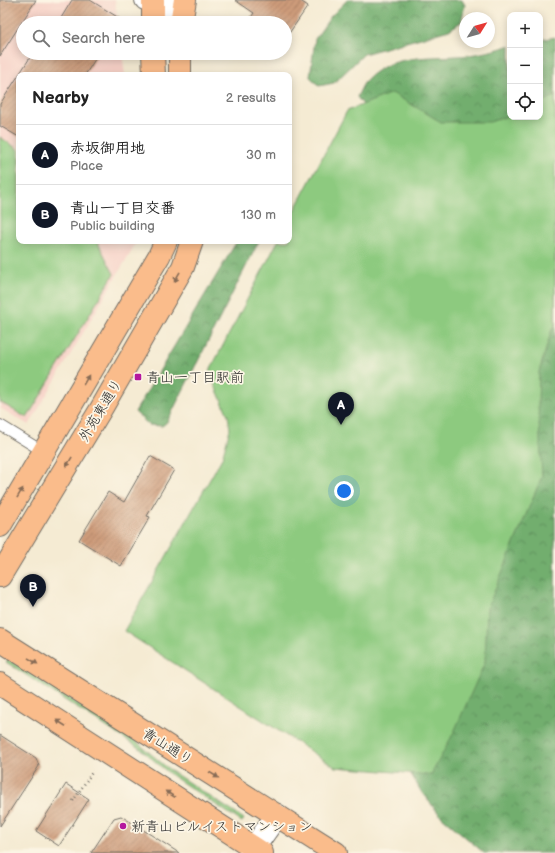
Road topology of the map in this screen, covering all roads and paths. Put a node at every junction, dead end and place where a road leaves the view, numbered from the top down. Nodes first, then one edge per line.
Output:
1 (151, 6) edge
2 (183, 11) edge
3 (153, 60) edge
4 (180, 60) edge
5 (154, 72) edge
6 (180, 72) edge
7 (165, 244) edge
8 (191, 244) edge
9 (0, 425) edge
10 (44, 452) junction
11 (0, 526) edge
12 (0, 576) edge
13 (0, 640) edge
14 (0, 684) edge
15 (93, 771) dead end
16 (73, 801) dead end
17 (282, 818) junction
18 (258, 852) edge
19 (336, 853) edge

1 - 2 street
3 - 5 main road
4 - 6 main road
10 -> 7 main road, 外苑東通り
8 -> 12 main road, 外苑東通り
9 - 10 lane
11 -> 10 main road, 外苑東通り
13 -> 17 main road, 青山通り
18 -> 14 main road
15 - 16 path
17 - 18 street
17 - 19 main road, 青山通り

